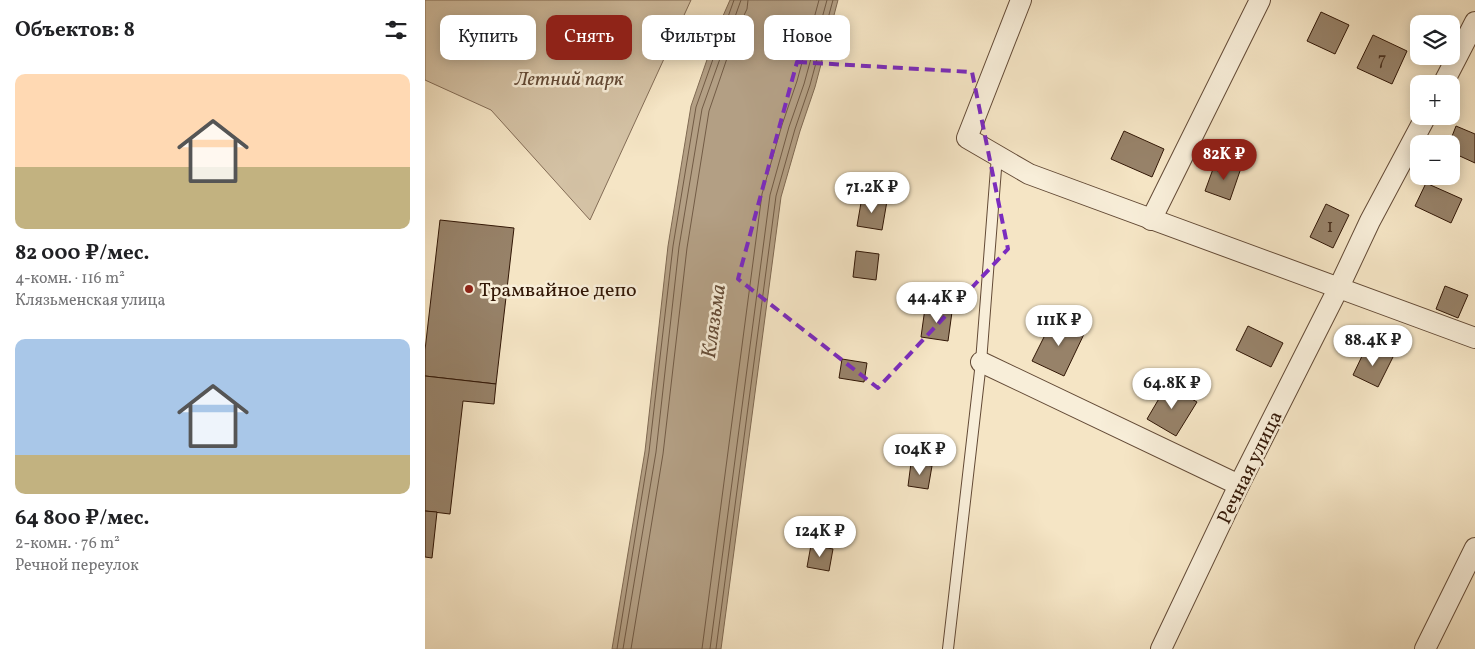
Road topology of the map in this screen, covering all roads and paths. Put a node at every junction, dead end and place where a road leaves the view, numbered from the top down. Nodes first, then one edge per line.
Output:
1 (1021, 0) edge
2 (1260, 0) edge
3 (1475, 22) edge
4 (1448, 75) edge
5 (1421, 125) edge
6 (997, 156) junction
7 (1151, 220) junction
8 (1339, 287) junction
9 (1475, 338) edge
10 (981, 362) junction
11 (1239, 485) junction
12 (1475, 548) edge
13 (948, 649) edge
14 (1161, 649) edge
15 (1425, 649) edge

1 - 6 street
2 - 7 street
3 - 4 street
5 - 8 street, Речная улица
6 - 7 street
6 - 10 lane
7 - 8 street
8 - 9 street
8 - 11 street, Речная улица
10 - 11 street
10 - 13 lane
11 - 14 street, Речная улица
12 - 15 street

